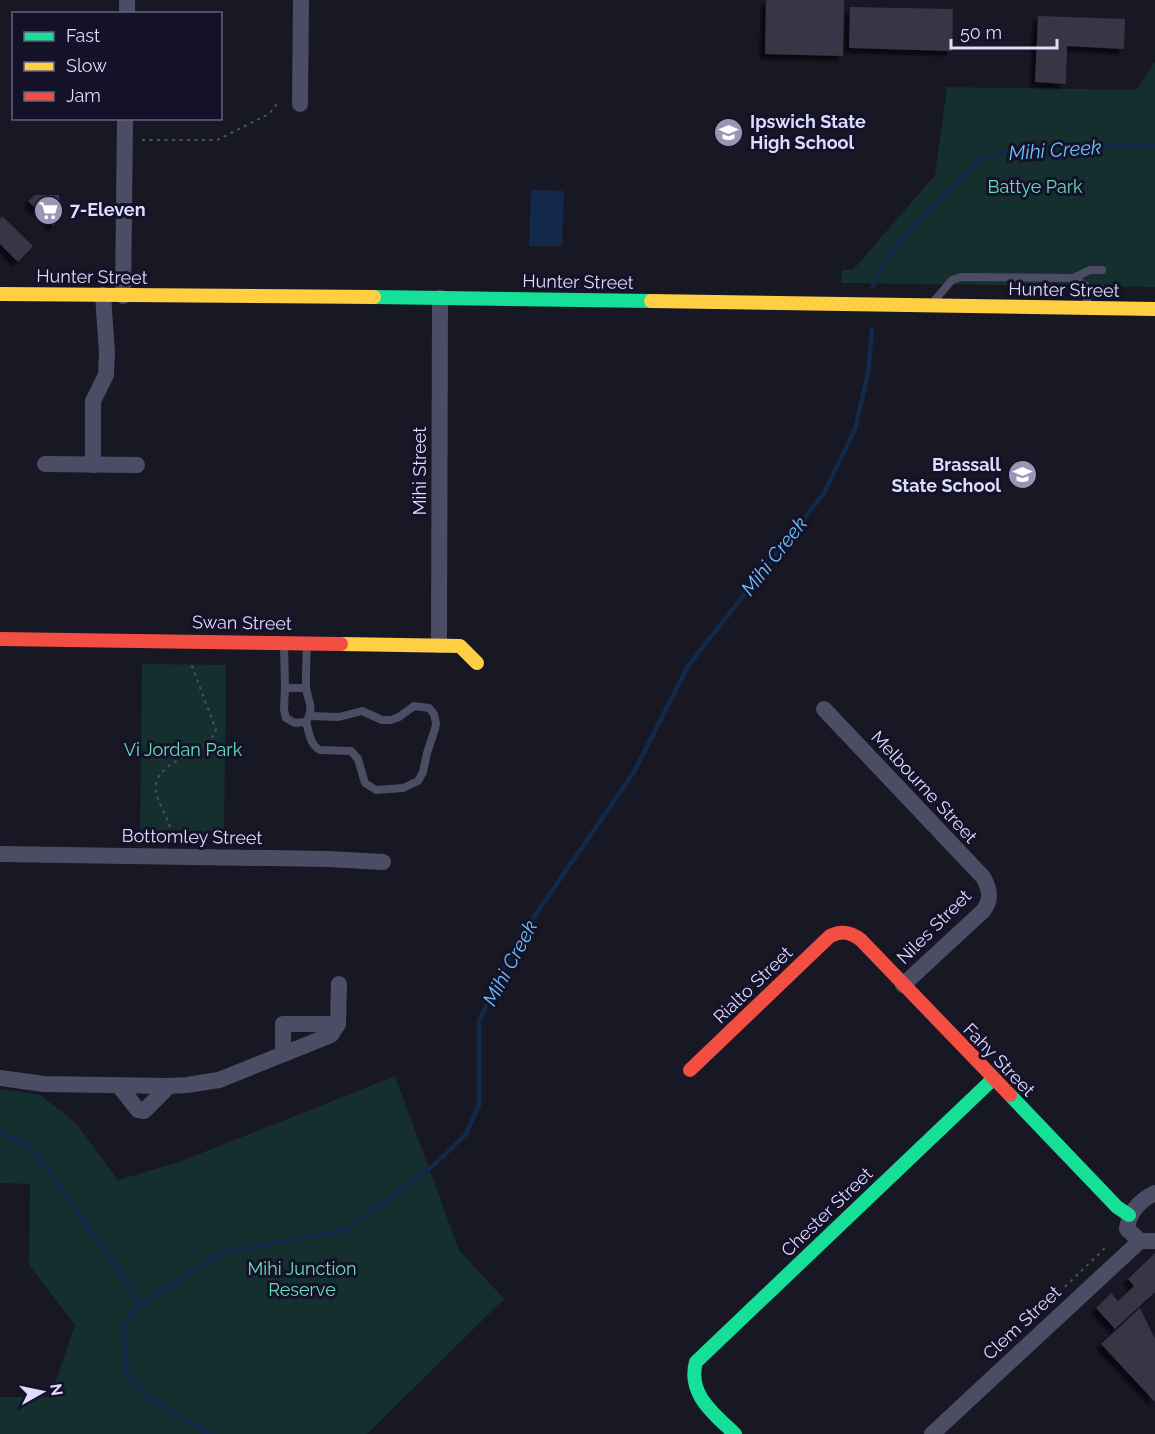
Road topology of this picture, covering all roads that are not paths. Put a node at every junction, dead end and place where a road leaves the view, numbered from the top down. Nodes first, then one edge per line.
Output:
1 (301, 0) edge
2 (300, 104) dead end
3 (125, 120) edge
4 (1073, 278) junction
5 (1084, 285) junction
6 (0, 294) edge
7 (103, 295) junction
8 (123, 296) junction
9 (441, 298) junction
10 (930, 306) junction
11 (1089, 308) junction
12 (1155, 309) edge
13 (45, 464) dead end
14 (93, 465) junction
15 (137, 465) dead end
16 (0, 639) edge
17 (284, 642) junction
18 (307, 642) junction
19 (439, 645) junction
20 (477, 663) dead end
21 (285, 688) junction
22 (306, 688) junction
23 (824, 709) dead end
24 (308, 719) junction
25 (0, 854) edge
26 (383, 862) dead end
27 (989, 895) joint
28 (844, 931) joint
29 (339, 984) dead end
30 (903, 985) junction
31 (338, 1023) junction
32 (284, 1054) junction
33 (690, 1070) dead end
34 (0, 1078) edge
35 (993, 1079) junction
36 (119, 1086) junction
37 (169, 1086) junction
38 (1155, 1192) edge
39 (1129, 1215) junction
40 (1148, 1241) edge
41 (735, 1434) edge
42 (932, 1434) edge

1 - 2 street
3 - 8 street
4 - 5 lane
4 - 5 lane
4 - 10 lane
5 - 11 lane
6 - 7 street, Hunter Street
7 - 8 street, Hunter Street
7 - 14 street
8 - 9 street, Hunter Street
9 - 10 street, Hunter Street
9 - 19 street, Mihi Street
10 - 11 street, Hunter Street
11 - 12 street, Hunter Street
13 - 14 street
14 - 15 street
16 - 17 street, Swan Street
17 - 18 street, Swan Street
17 - 21 lane
18 - 19 street, Swan Street
18 - 22 lane
19 - 20 street, Swan Street
21 - 22 lane
21 - 24 lane
22 - 24 lane
23 - 27 street, Melbourne Street
24 - 24 lane
25 - 26 street, Bottomley Street
27 - 30 street, Niles Street
28 - 30 street, Fahy Street
28 - 33 street, Rialto Street
29 - 31 street
30 - 35 street, Fahy Street
31 - 32 street
31 - 32 street
32 - 37 street
34 - 36 street
35 - 39 street, Fahy Street
35 - 41 street, Chester Street
36 - 37 street
36 - 37 street
38 - 39 street
39 - 40 street
40 - 42 street, Clem Street

